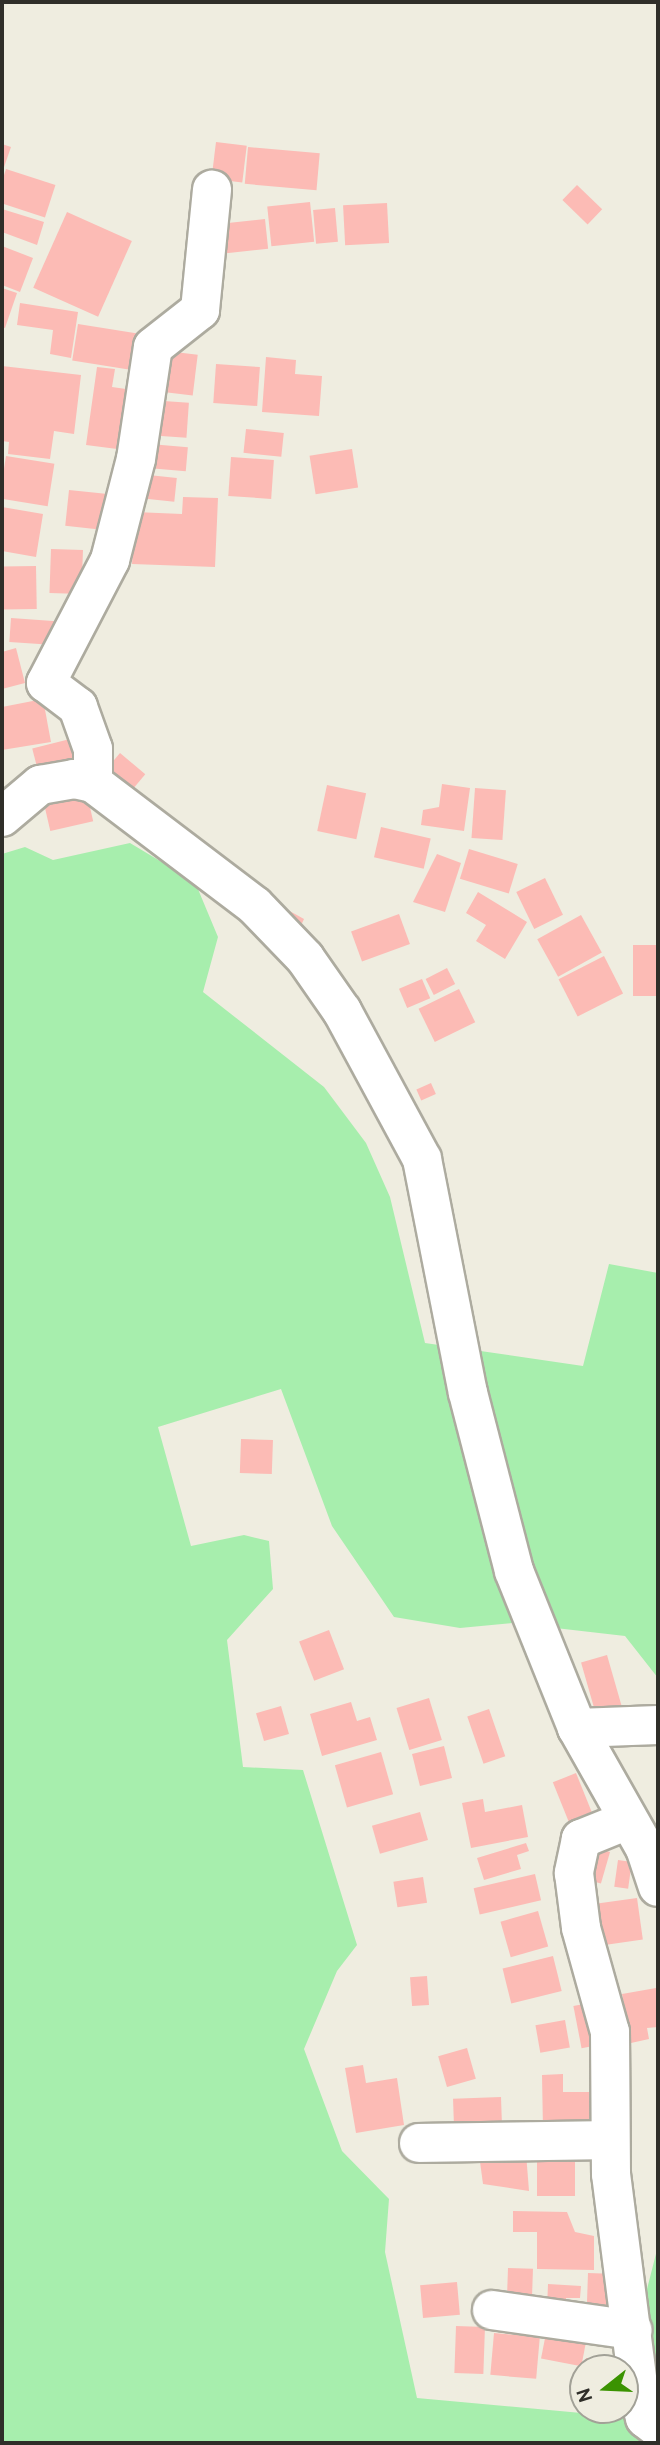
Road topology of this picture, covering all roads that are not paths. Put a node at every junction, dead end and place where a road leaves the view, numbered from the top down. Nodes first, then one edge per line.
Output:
1 (212, 190) dead end
2 (93, 783) junction
3 (2, 817) edge
4 (658, 1726) edge
5 (577, 1728) junction
6 (628, 1820) junction
7 (658, 1887) edge
8 (610, 2140) junction
9 (419, 2143) dead end
10 (492, 2310) dead end
11 (633, 2330) junction
12 (658, 2428) edge

1 - 2 street
2 - 3 street
2 - 5 street
4 - 5 street
5 - 6 street
6 - 7 street
6 - 8 street
8 - 9 street
8 - 11 street
10 - 11 street
11 - 12 street

